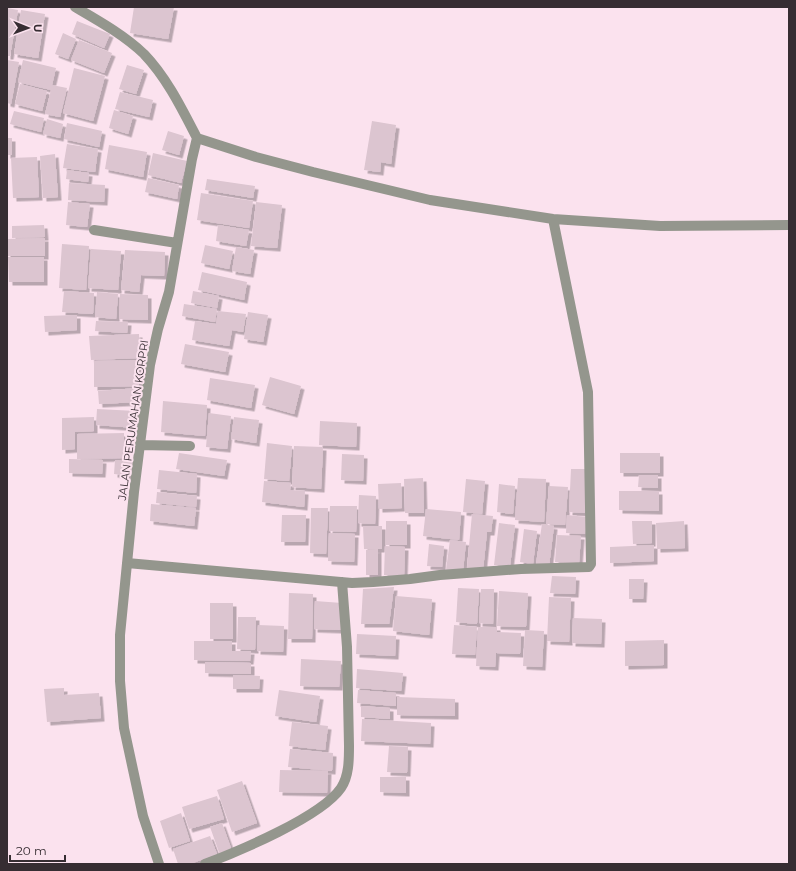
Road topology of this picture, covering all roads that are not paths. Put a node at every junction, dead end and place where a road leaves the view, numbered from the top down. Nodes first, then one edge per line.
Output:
1 (75, 7) edge
2 (197, 138) junction
3 (554, 219) junction
4 (789, 225) edge
5 (94, 230) dead end
6 (177, 243) junction
7 (140, 445) junction
8 (190, 446) dead end
9 (127, 563) junction
10 (342, 582) junction
11 (159, 864) edge
12 (205, 864) edge

1 - 2 street
2 - 3 street
2 - 6 street, JALAN PERUMAHAN KORPRI
3 - 4 street
3 - 10 street
5 - 6 street
6 - 7 street, JALAN PERUMAHAN KORPRI
7 - 8 street
7 - 9 street, JALAN PERUMAHAN KORPRI
9 - 10 street
9 - 11 street, JALAN PERUMAHAN KORPRI
10 - 12 street

